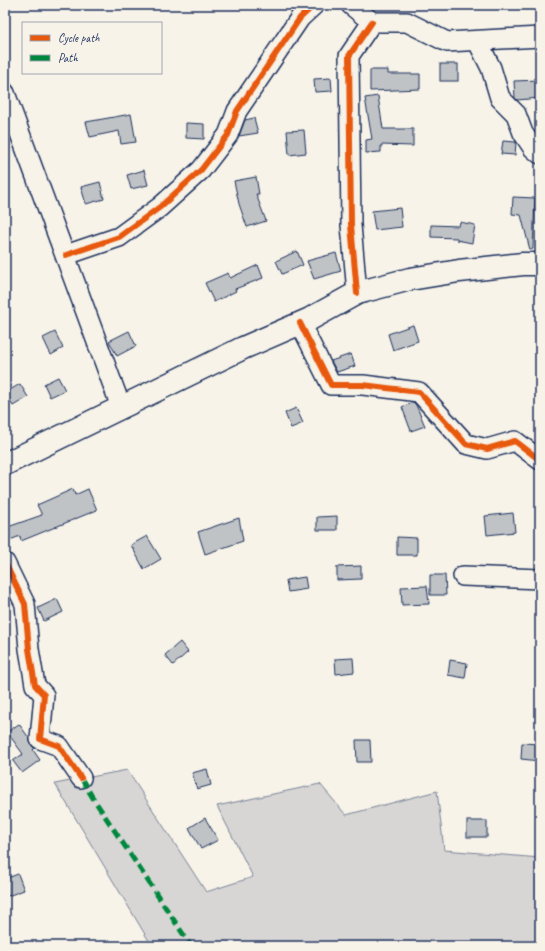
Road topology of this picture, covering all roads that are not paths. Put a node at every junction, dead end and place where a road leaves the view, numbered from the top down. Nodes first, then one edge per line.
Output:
1 (314, 5) edge
2 (351, 5) edge
3 (372, 22) junction
4 (540, 37) edge
5 (478, 42) junction
6 (5, 93) edge
7 (540, 154) edge
8 (66, 255) junction
9 (540, 264) edge
10 (357, 293) junction
11 (300, 323) junction
12 (122, 407) junction
13 (540, 460) edge
14 (5, 464) edge
15 (5, 562) edge
16 (463, 576) dead end
17 (540, 579) edge
18 (81, 778) dead end

1 - 8 street
2 - 3 street
3 - 5 street
3 - 10 street
4 - 5 street
5 - 7 street
6 - 8 street
8 - 12 street
9 - 10 main road
10 - 11 main road
11 - 12 main road
11 - 13 street
12 - 14 main road
15 - 18 street
16 - 17 street

